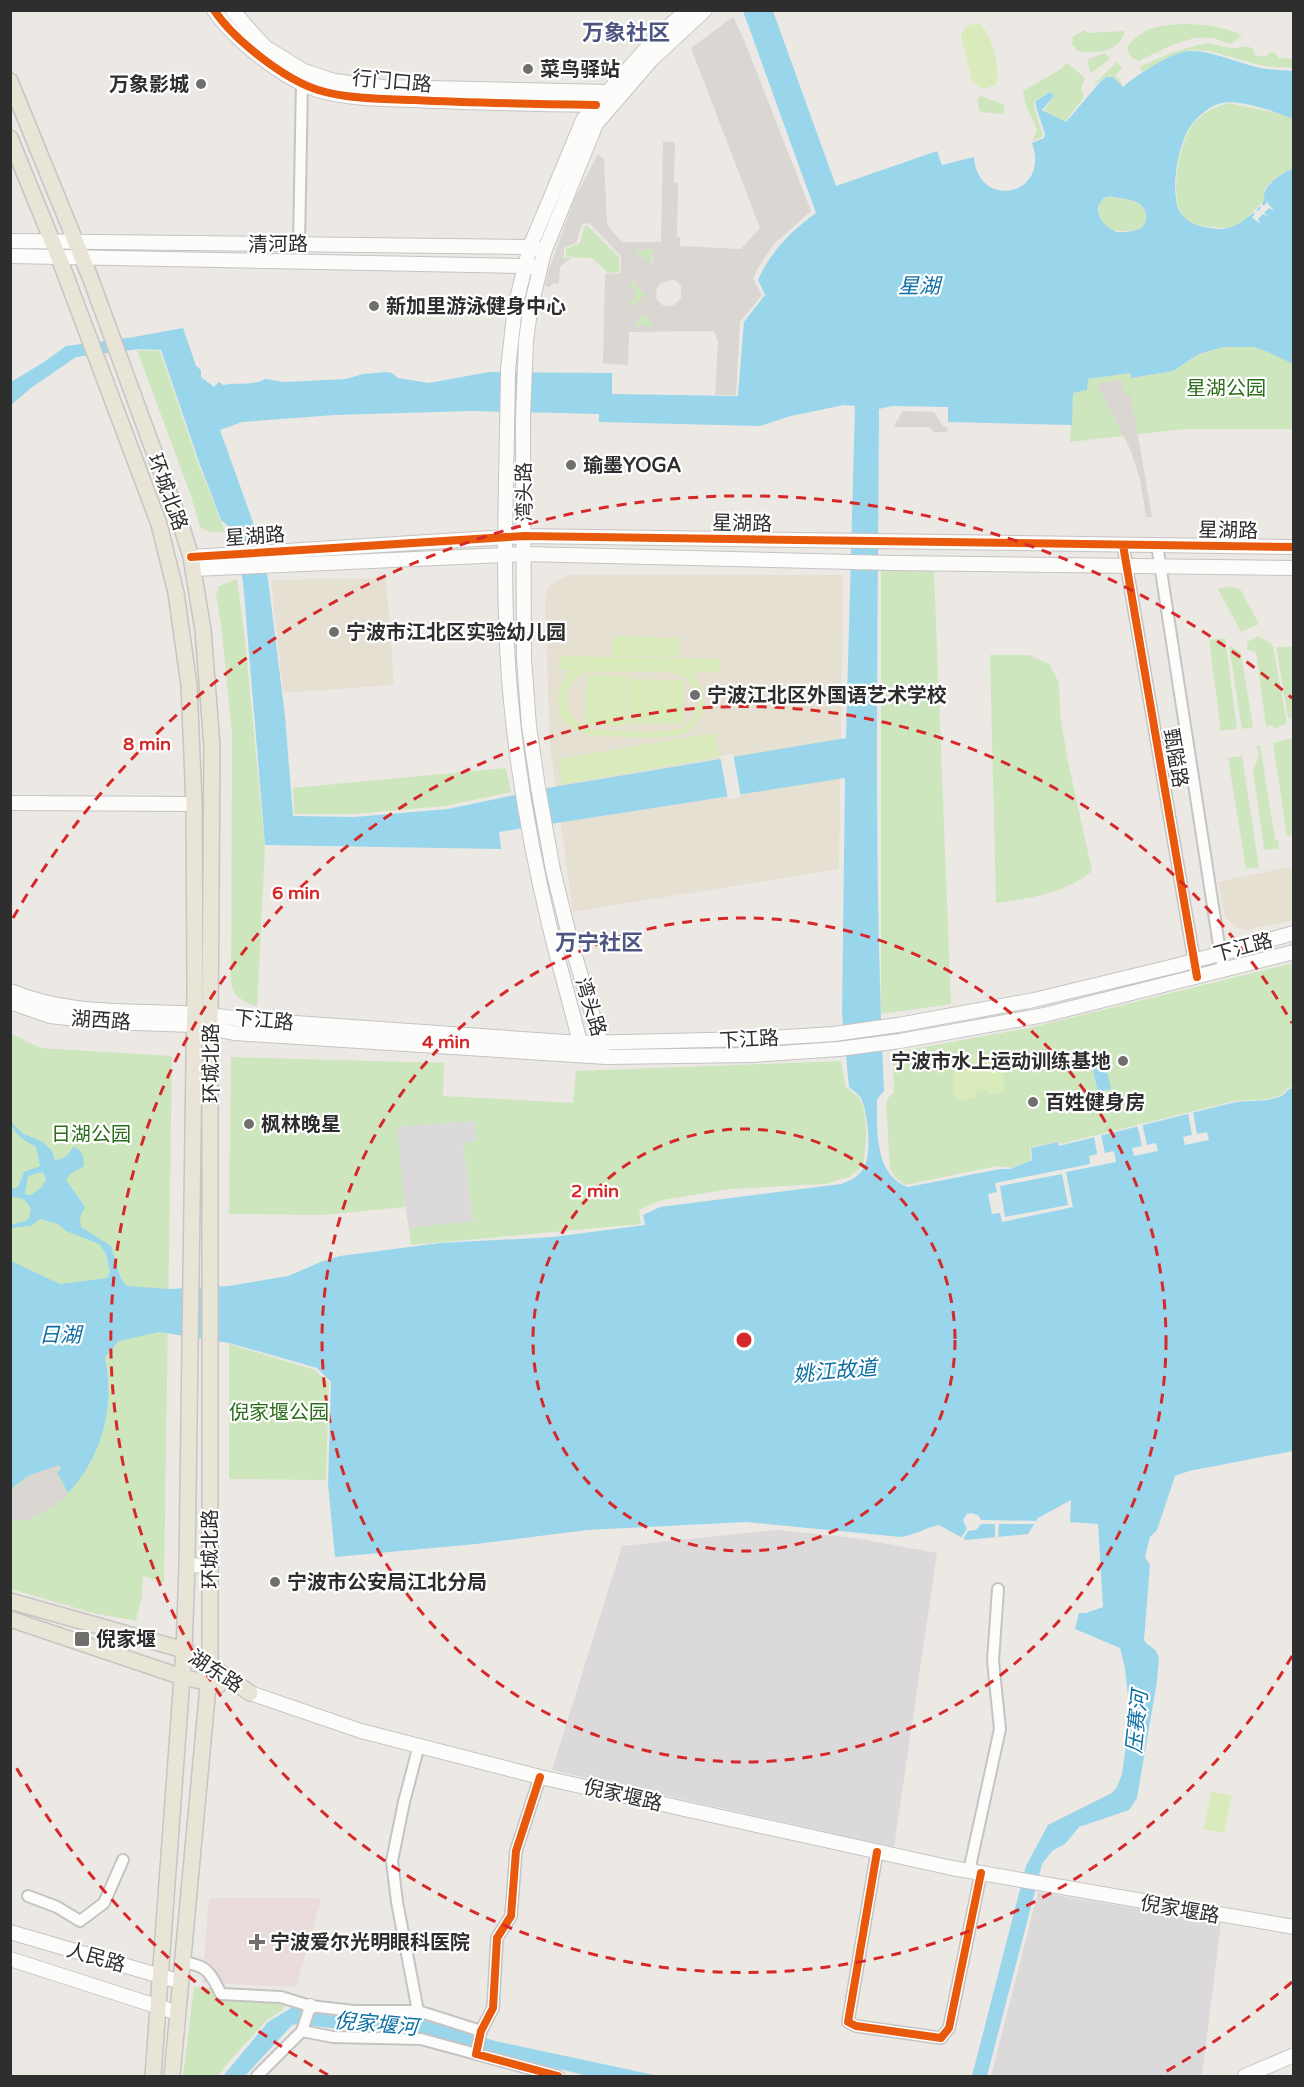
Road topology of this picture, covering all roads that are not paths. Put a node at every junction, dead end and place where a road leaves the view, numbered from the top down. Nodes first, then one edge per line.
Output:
1 (214, 10) edge
2 (232, 10) edge
3 (687, 10) edge
4 (705, 10) edge
5 (10, 81) edge
6 (302, 82) junction
7 (608, 92) junction
8 (596, 105) junction
9 (10, 138) edge
10 (10, 241) edge
11 (53, 242) junction
12 (75, 242) junction
13 (300, 244) junction
14 (531, 247) junction
15 (544, 252) junction
16 (10, 256) edge
17 (59, 258) junction
18 (83, 259) junction
19 (526, 266) junction
20 (540, 269) junction
21 (524, 536) junction
22 (506, 537) junction
23 (1087, 544) junction
24 (1123, 545) junction
25 (1157, 545) junction
26 (1293, 547) edge
27 (524, 554) junction
28 (506, 555) junction
29 (192, 563) junction
30 (1087, 565) junction
31 (1127, 566) junction
32 (1160, 566) junction
33 (1293, 568) edge
34 (10, 803) edge
35 (194, 804) junction
36 (1293, 933) edge
37 (1293, 952) edge
38 (1220, 953) junction
39 (1194, 960) junction
40 (1223, 970) junction
41 (1197, 977) junction
42 (10, 991) edge
43 (10, 1002) edge
44 (194, 1019) junction
45 (210, 1021) junction
46 (527, 1039) junction
47 (602, 1043) junction
48 (581, 1049) junction
49 (519, 1051) junction
50 (606, 1057) junction
51 (187, 1565) junction
52 (210, 1566) junction
53 (998, 1589) dead end
54 (10, 1601) edge
55 (10, 1619) edge
56 (184, 1650) junction
57 (210, 1665) junction
58 (182, 1677) junction
59 (209, 1683) junction
60 (249, 1693) junction
61 (418, 1745) junction
62 (540, 1777) junction
63 (877, 1852) junction
64 (123, 1860) dead end
65 (975, 1872) junction
66 (28, 1896) dead end
67 (1293, 1927) edge
68 (10, 1932) edge
69 (10, 1959) edge
70 (183, 1962) junction
71 (161, 1976) junction
72 (181, 1982) junction
73 (159, 2007) junction
74 (310, 2007) junction
75 (418, 2011) junction
76 (178, 2013) junction
77 (302, 2030) junction
78 (481, 2031) junction
79 (476, 2053) junction
80 (1293, 2055) edge
81 (153, 2076) edge
82 (172, 2076) edge
83 (257, 2076) edge
84 (558, 2076) edge
85 (1245, 2076) edge

1 - 6 main road, 行门口路
2 - 7 main road, 行门口路
3 - 7 main road, 湾头路
4 - 15 main road, 湾头路
5 - 12 main road, 环城北路
6 - 8 main road, 行门口路
6 - 13 street
7 - 8 main road, 湾头路
8 - 14 main road, 湾头路
9 - 11 main road, 环城北路
10 - 11 main road, 清河路
11 - 12 main road, 清河路
11 - 17 main road, 环城北路
12 - 13 main road, 清河路
12 - 18 main road, 环城北路
13 - 14 main road, 清河路
14 - 15 main road, 清河路
14 - 19 main road, 湾头路
15 - 20 main road, 湾头路
16 - 17 main road, 清河路
17 - 18 main road, 清河路
17 - 35 main road, 环城北路
18 - 19 main road, 清河路
18 - 29 main road, 环城北路
19 - 20 main road, 清河路
19 - 22 main road, 湾头路
20 - 21 main road, 湾头路
21 - 22 main road, 星湖路
21 - 23 main road, 星湖路
21 - 27 main road, 湾头路
22 - 28 main road, 湾头路
22 - 29 main road, 星湖路
23 - 24 main road, 星湖路
23 - 30 main road
24 - 25 main road, 星湖路
24 - 31 street, 甄隘路
25 - 26 main road, 星湖路
25 - 32 street, 甄隘路
27 - 28 main road, 星湖路
27 - 30 main road, 星湖路
27 - 47 main road, 湾头路
28 - 29 main road, 星湖路
28 - 48 main road, 湾头路
29 - 45 main road, 环城北路
30 - 31 main road, 星湖路
31 - 32 main road, 星湖路
31 - 39 street, 甄隘路
32 - 33 main road, 星湖路
32 - 38 street, 甄隘路
34 - 35 main road
35 - 44 main road, 环城北路
36 - 38 main road, 下江路
37 - 40 main road, 下江路
38 - 39 main road, 下江路
38 - 40 street, 甄隘路
39 - 41 street, 甄隘路
39 - 47 main road, 下江路
40 - 41 main road, 下江路
41 - 50 main road, 下江路
42 - 44 main road, 湖西路
43 - 44 main road, 湖西路
44 - 45 main road, 下江路
44 - 51 main road, 环城北路
45 - 46 main road, 下江路
45 - 49 main road, 下江路
45 - 52 main road, 环城北路
46 - 48 main road, 下江路
46 - 49 main road
47 - 48 main road, 下江路
47 - 50 main road, 湾头路
48 - 49 main road, 下江路
48 - 50 main road, 下江路
51 - 52 main road
51 - 56 main road, 环城北路
52 - 57 main road, 环城北路
53 - 65 street
54 - 56 main road, 湖东路
55 - 58 main road, 湖东路
56 - 57 main road, 湖东路
56 - 58 main road, 环城北路
57 - 59 main road, 环城北路
57 - 60 main road, 湖东路
58 - 59 main road, 湖东路
58 - 71 main road, 环城北路
59 - 60 main road, 湖东路
59 - 70 main road, 环城北路
60 - 61 main road, 倪家堰路
61 - 62 main road, 倪家堰路
61 - 75 street
62 - 63 main road, 倪家堰路
62 - 78 street
63 - 65 main road, 倪家堰路
63 - 65 street
64 - 66 street
65 - 67 main road, 倪家堰路
68 - 71 main road, 人民路
69 - 73 main road, 人民路
70 - 72 main road, 环城北路
70 - 74 street
71 - 72 main road, 人民路
71 - 73 main road, 环城北路
72 - 76 main road, 环城北路
73 - 76 main road, 人民路
73 - 81 main road, 环城北路
74 - 75 street
74 - 77 street
75 - 78 street
76 - 82 main road, 环城北路
77 - 79 street
77 - 83 street
78 - 79 street
79 - 84 street
80 - 85 main road

